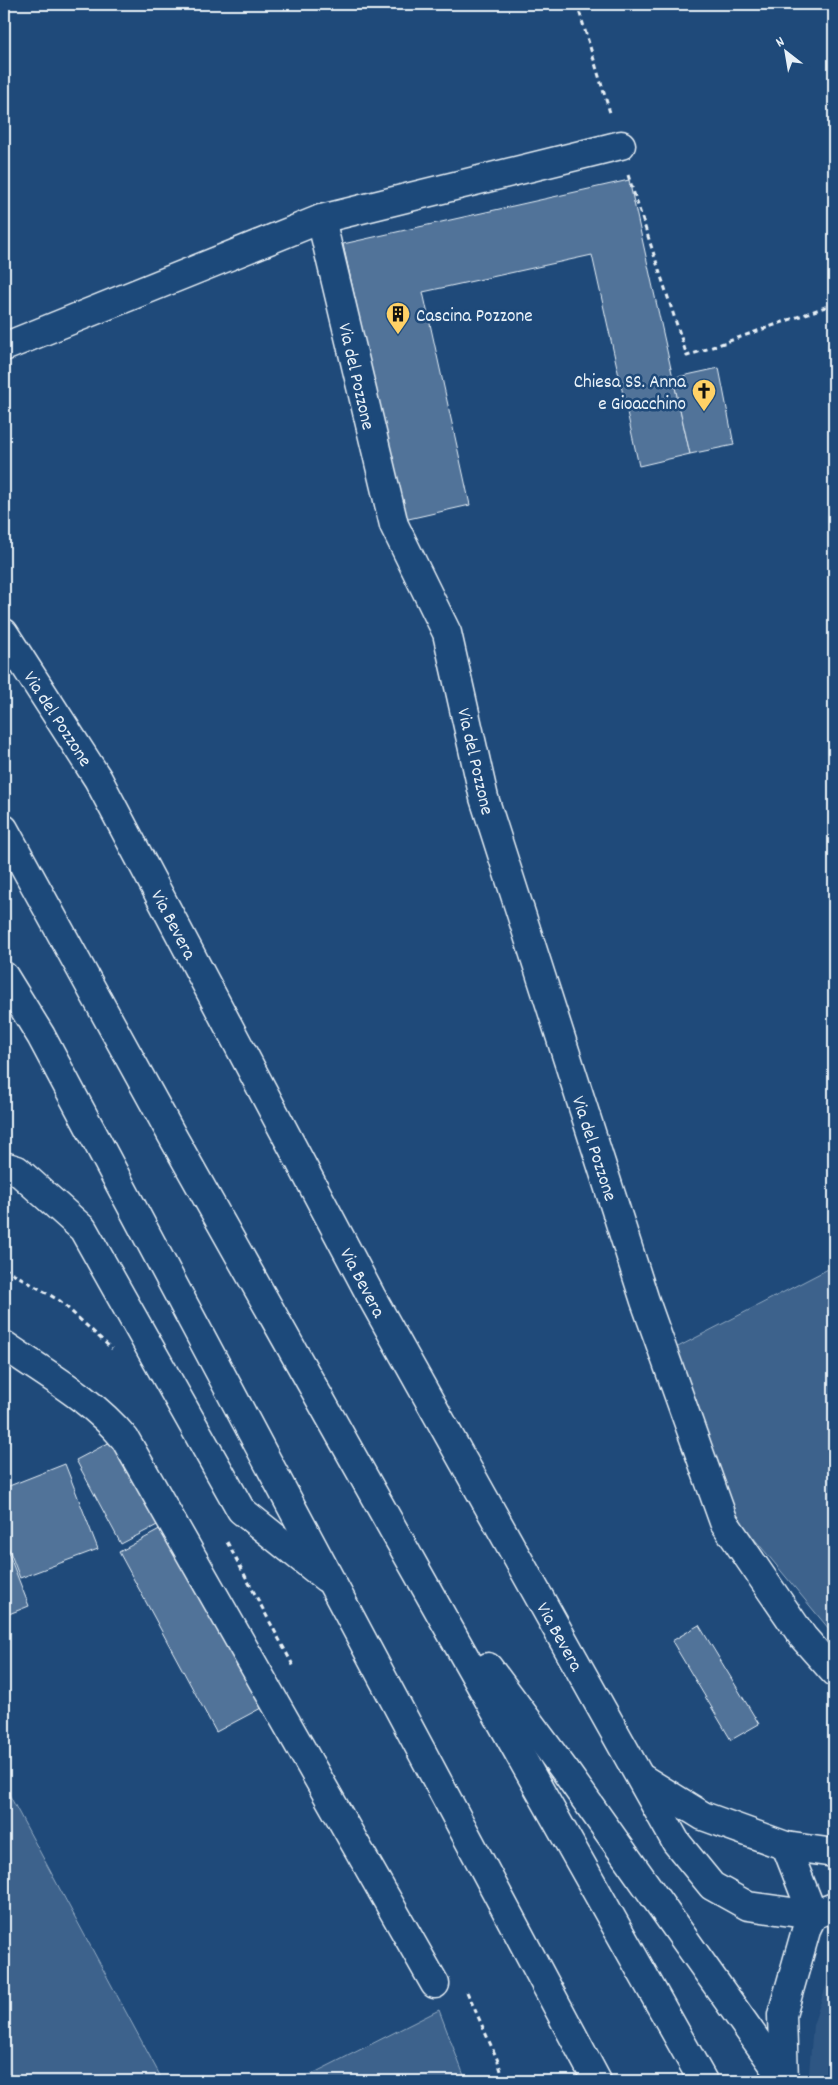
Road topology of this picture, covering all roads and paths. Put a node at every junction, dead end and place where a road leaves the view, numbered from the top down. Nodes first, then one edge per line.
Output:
1 (576, 4) edge
2 (621, 146) junction
3 (321, 219) junction
4 (834, 304) edge
5 (4, 347) edge
6 (4, 633) edge
7 (98, 779) joint
8 (4, 829) edge
9 (4, 976) edge
10 (4, 1166) edge
11 (4, 1268) edge
12 (4, 1345) edge
13 (116, 1352) dead end
14 (419, 1574) junction
15 (335, 1584) junction
16 (834, 1672) edge
17 (642, 1778) junction
18 (786, 1846) junction
19 (834, 1853) edge
20 (823, 1911) edge
21 (435, 1984) dead end
22 (783, 2080) edge
23 (597, 2081) edge
24 (703, 2081) edge

1 - 2 path
2 - 3 main road
2 - 4 path
3 - 5 main road
3 - 16 main road, Via del Pozzone
6 - 7 main road, Via del Pozzone
7 - 17 main road, Via Bevera
8 - 14 main road
9 - 15 main road
10 - 15 main road
11 - 13 path
12 - 21 main road
14 - 22 main road
14 - 24 main road
15 - 23 main road
17 - 18 main road, Via Bevera
17 - 20 main road, Via Bevera
18 - 19 main road, Via Bevera
18 - 20 main road
20 - 22 main road

